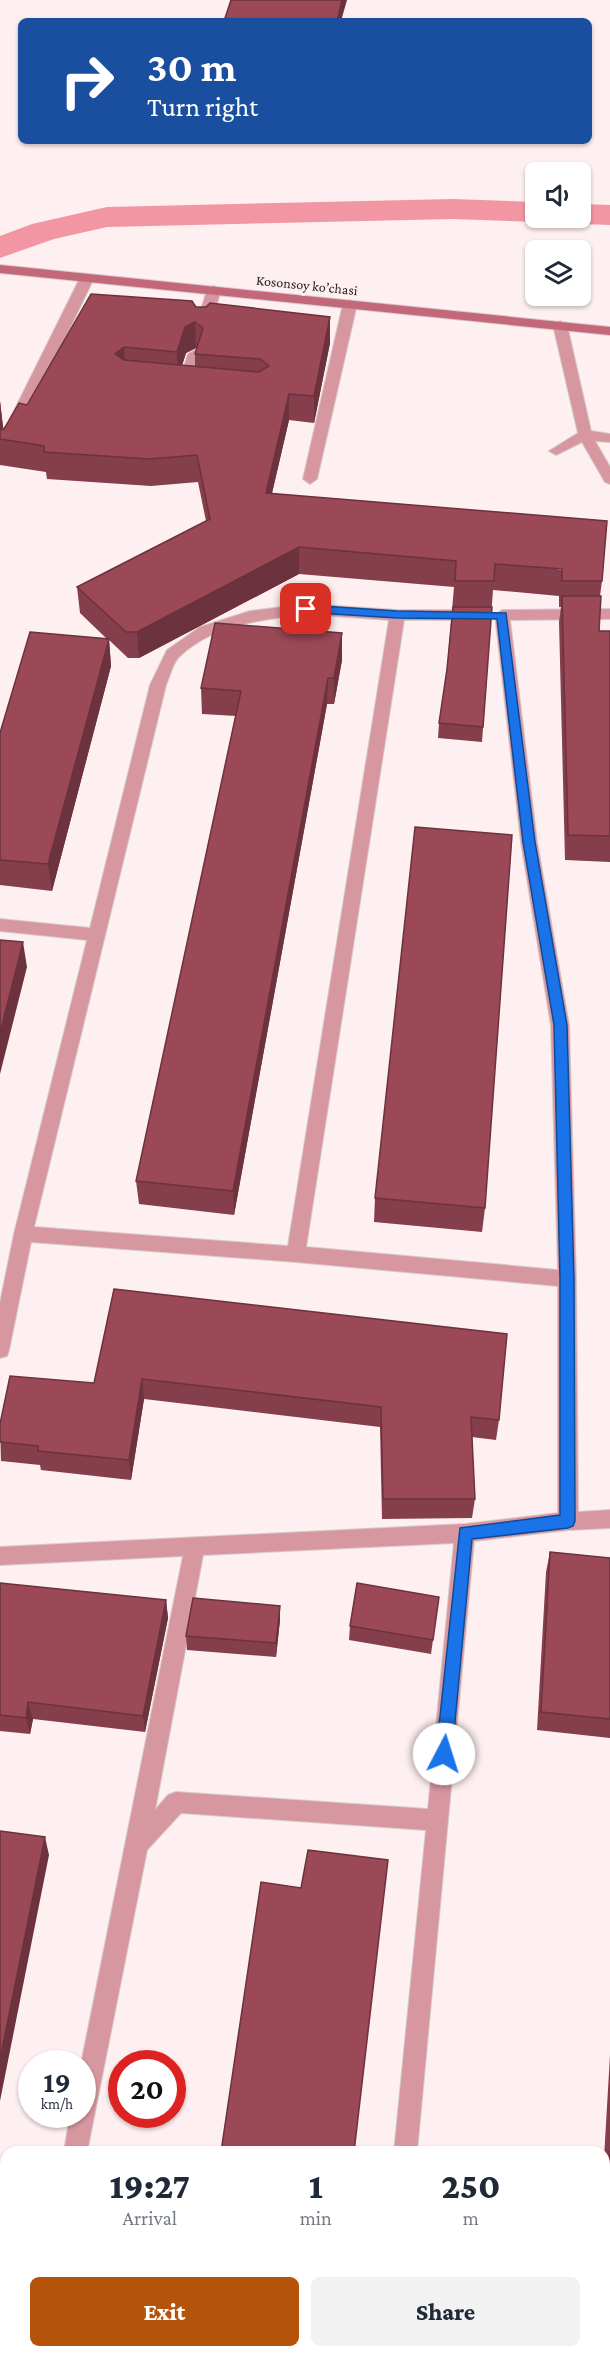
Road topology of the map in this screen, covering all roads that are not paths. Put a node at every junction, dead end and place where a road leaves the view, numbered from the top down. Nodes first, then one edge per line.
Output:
1 (0, 269) edge
2 (87, 278) junction
3 (214, 290) junction
4 (350, 304) junction
5 (560, 326) junction
6 (202, 328) edge
7 (610, 330) edge
8 (195, 354) edge
9 (207, 388) edge
10 (585, 435) junction
11 (610, 438) edge
12 (0, 451) edge
13 (556, 451) dead end
14 (310, 479) dead end
15 (610, 479) edge
16 (610, 614) edge
17 (397, 615) junction
18 (502, 615) junction
19 (0, 925) edge
20 (98, 934) junction
21 (23, 1234) junction
22 (296, 1254) junction
23 (567, 1279) junction
24 (0, 1350) edge
25 (610, 1519) edge
26 (568, 1521) junction
27 (465, 1533) junction
28 (195, 1547) junction
29 (0, 1556) edge
30 (437, 1820) junction
31 (137, 1845) junction
32 (95, 2050) edge
33 (79, 2128) edge
34 (76, 2146) edge
35 (407, 2146) edge

1 - 2 main road, Kosonsoy ko’chasi
2 - 3 main road, Kosonsoy ko’chasi
2 - 12 street
3 - 4 main road, Kosonsoy ko’chasi
3 - 6 street
4 - 5 main road, Kosonsoy ko’chasi
4 - 14 street
5 - 7 main road, Kosonsoy ko’chasi
5 - 10 street
8 - 9 street
10 - 11 street
10 - 13 street
10 - 15 street
16 - 18 street
17 - 18 street
17 - 20 street
17 - 22 street
18 - 23 street
19 - 20 street
20 - 21 street
21 - 22 street
21 - 24 street
22 - 23 street
23 - 26 street
25 - 26 street
26 - 27 street
27 - 28 street
27 - 30 street
28 - 29 street
28 - 31 street
30 - 31 street
30 - 35 street
31 - 32 street
33 - 34 street

